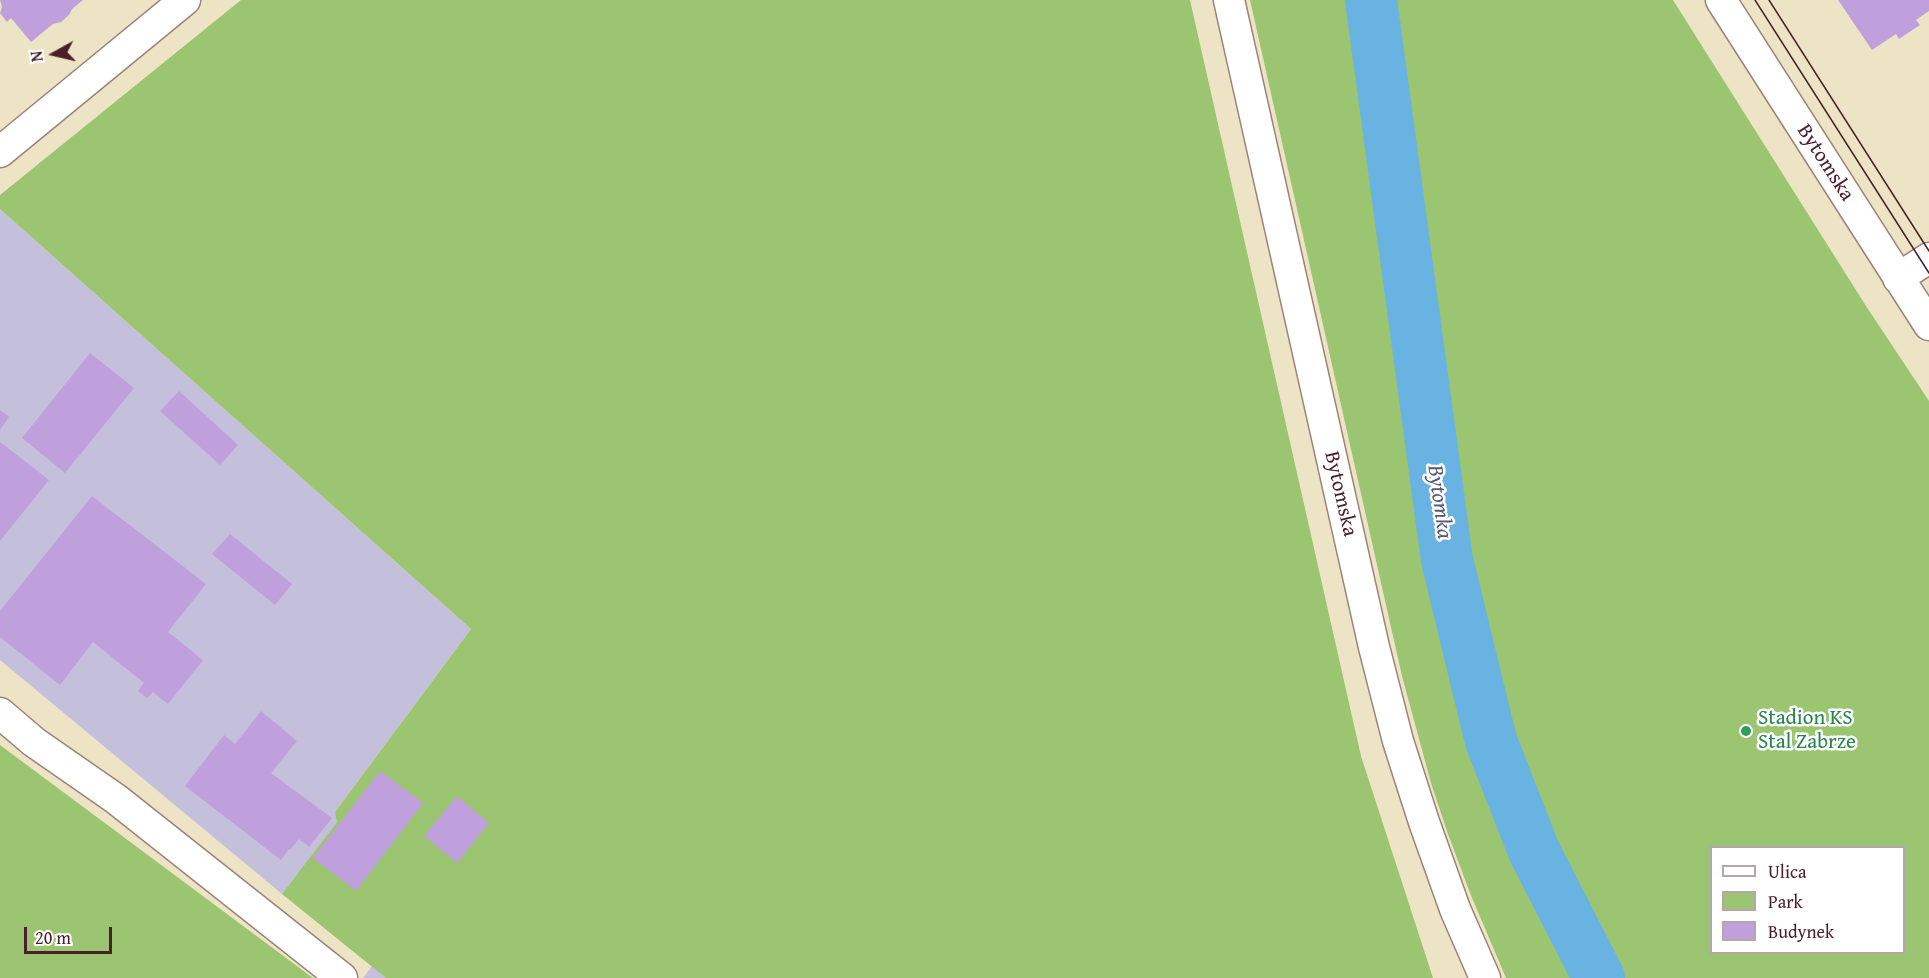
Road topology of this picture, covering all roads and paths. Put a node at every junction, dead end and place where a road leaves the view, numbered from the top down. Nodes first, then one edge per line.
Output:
1 (185, 0) edge
2 (1229, 0) edge
3 (1721, 0) edge
4 (0, 152) edge
5 (1929, 258) edge
6 (1898, 278) junction
7 (1929, 325) edge
8 (0, 712) edge
9 (342, 978) edge
10 (1485, 978) edge

1 - 4 street
2 - 10 street, Bytomska
3 - 6 street, Bytomska
5 - 6 street
6 - 7 street, Bytomska
8 - 9 street

